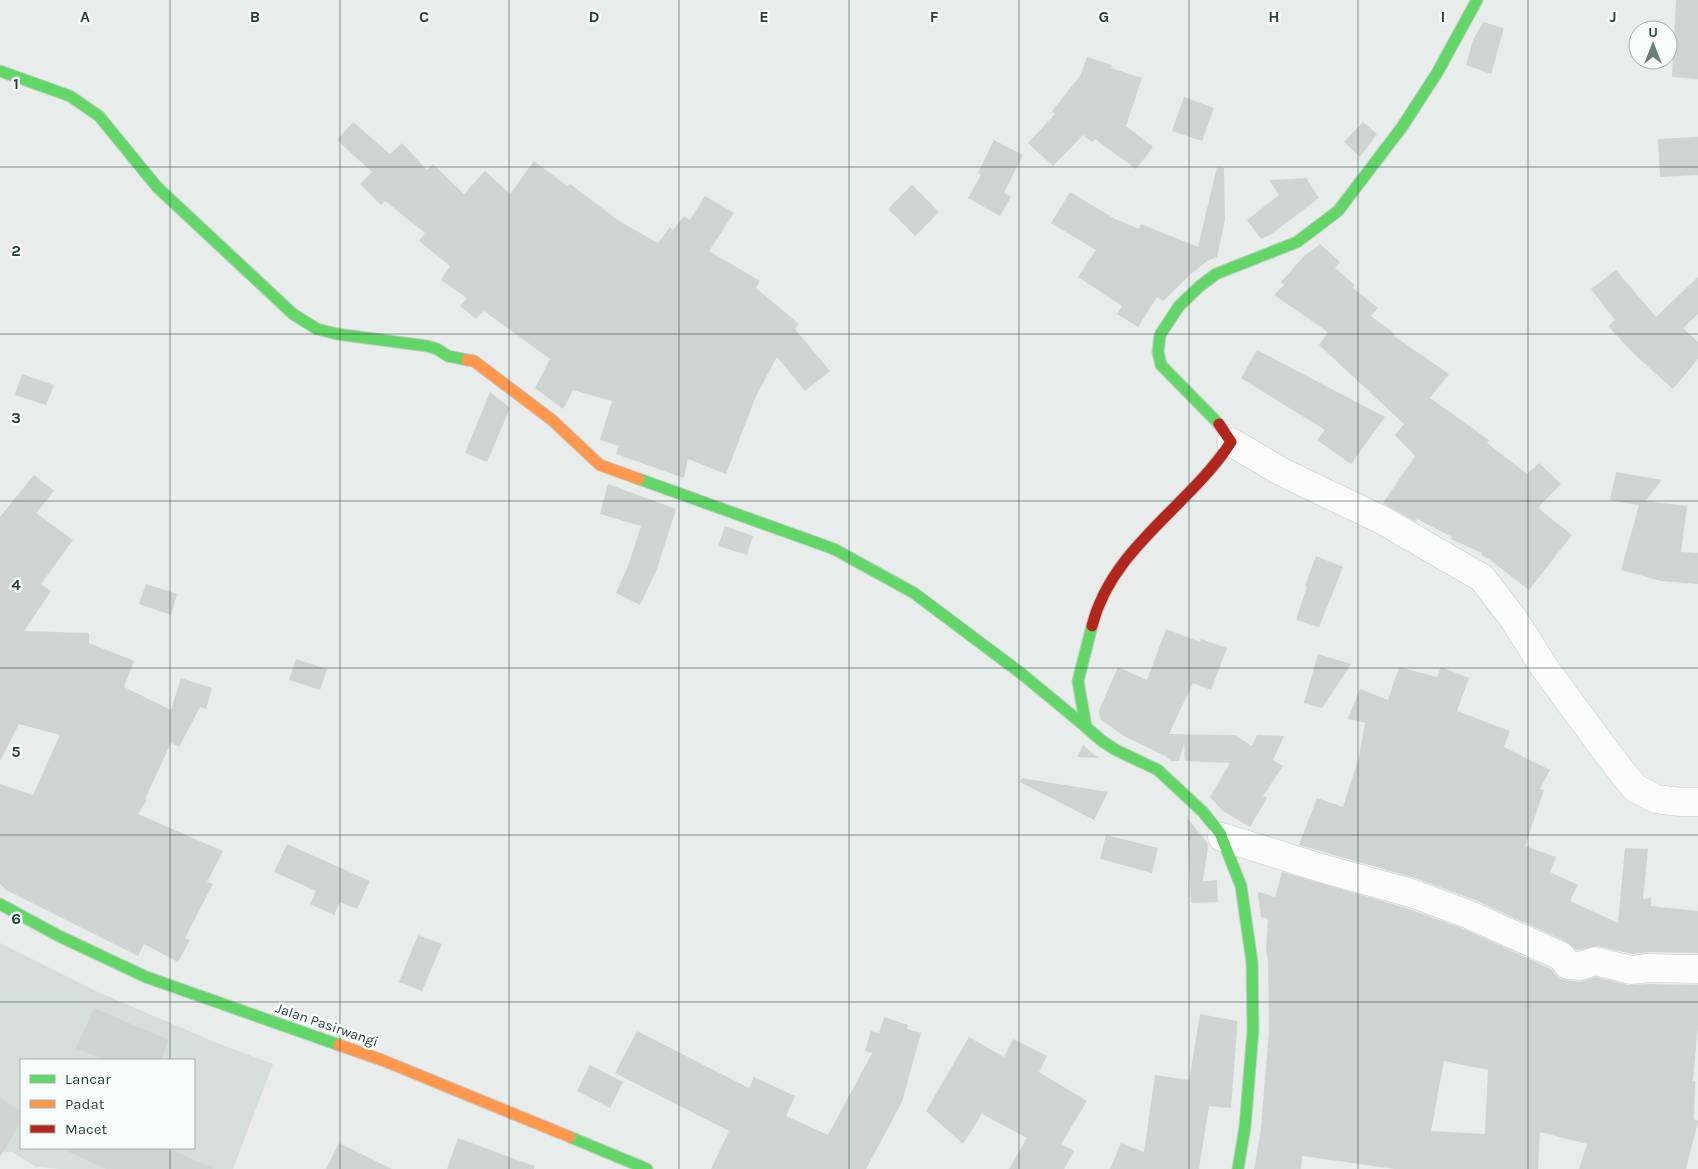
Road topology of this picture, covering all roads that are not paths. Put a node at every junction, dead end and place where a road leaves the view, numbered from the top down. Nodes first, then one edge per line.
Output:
1 (1477, 0) edge
2 (0, 71) edge
3 (1230, 442) junction
4 (1086, 727) junction
5 (1698, 802) edge
6 (1222, 837) junction
7 (0, 904) edge
8 (1698, 969) edge
9 (647, 1169) edge
10 (1238, 1169) edge

1 - 3 street
2 - 4 street
3 - 4 street
3 - 5 street
4 - 6 street
6 - 8 street
6 - 10 street
7 - 9 street, Jalan Pasirwangi

